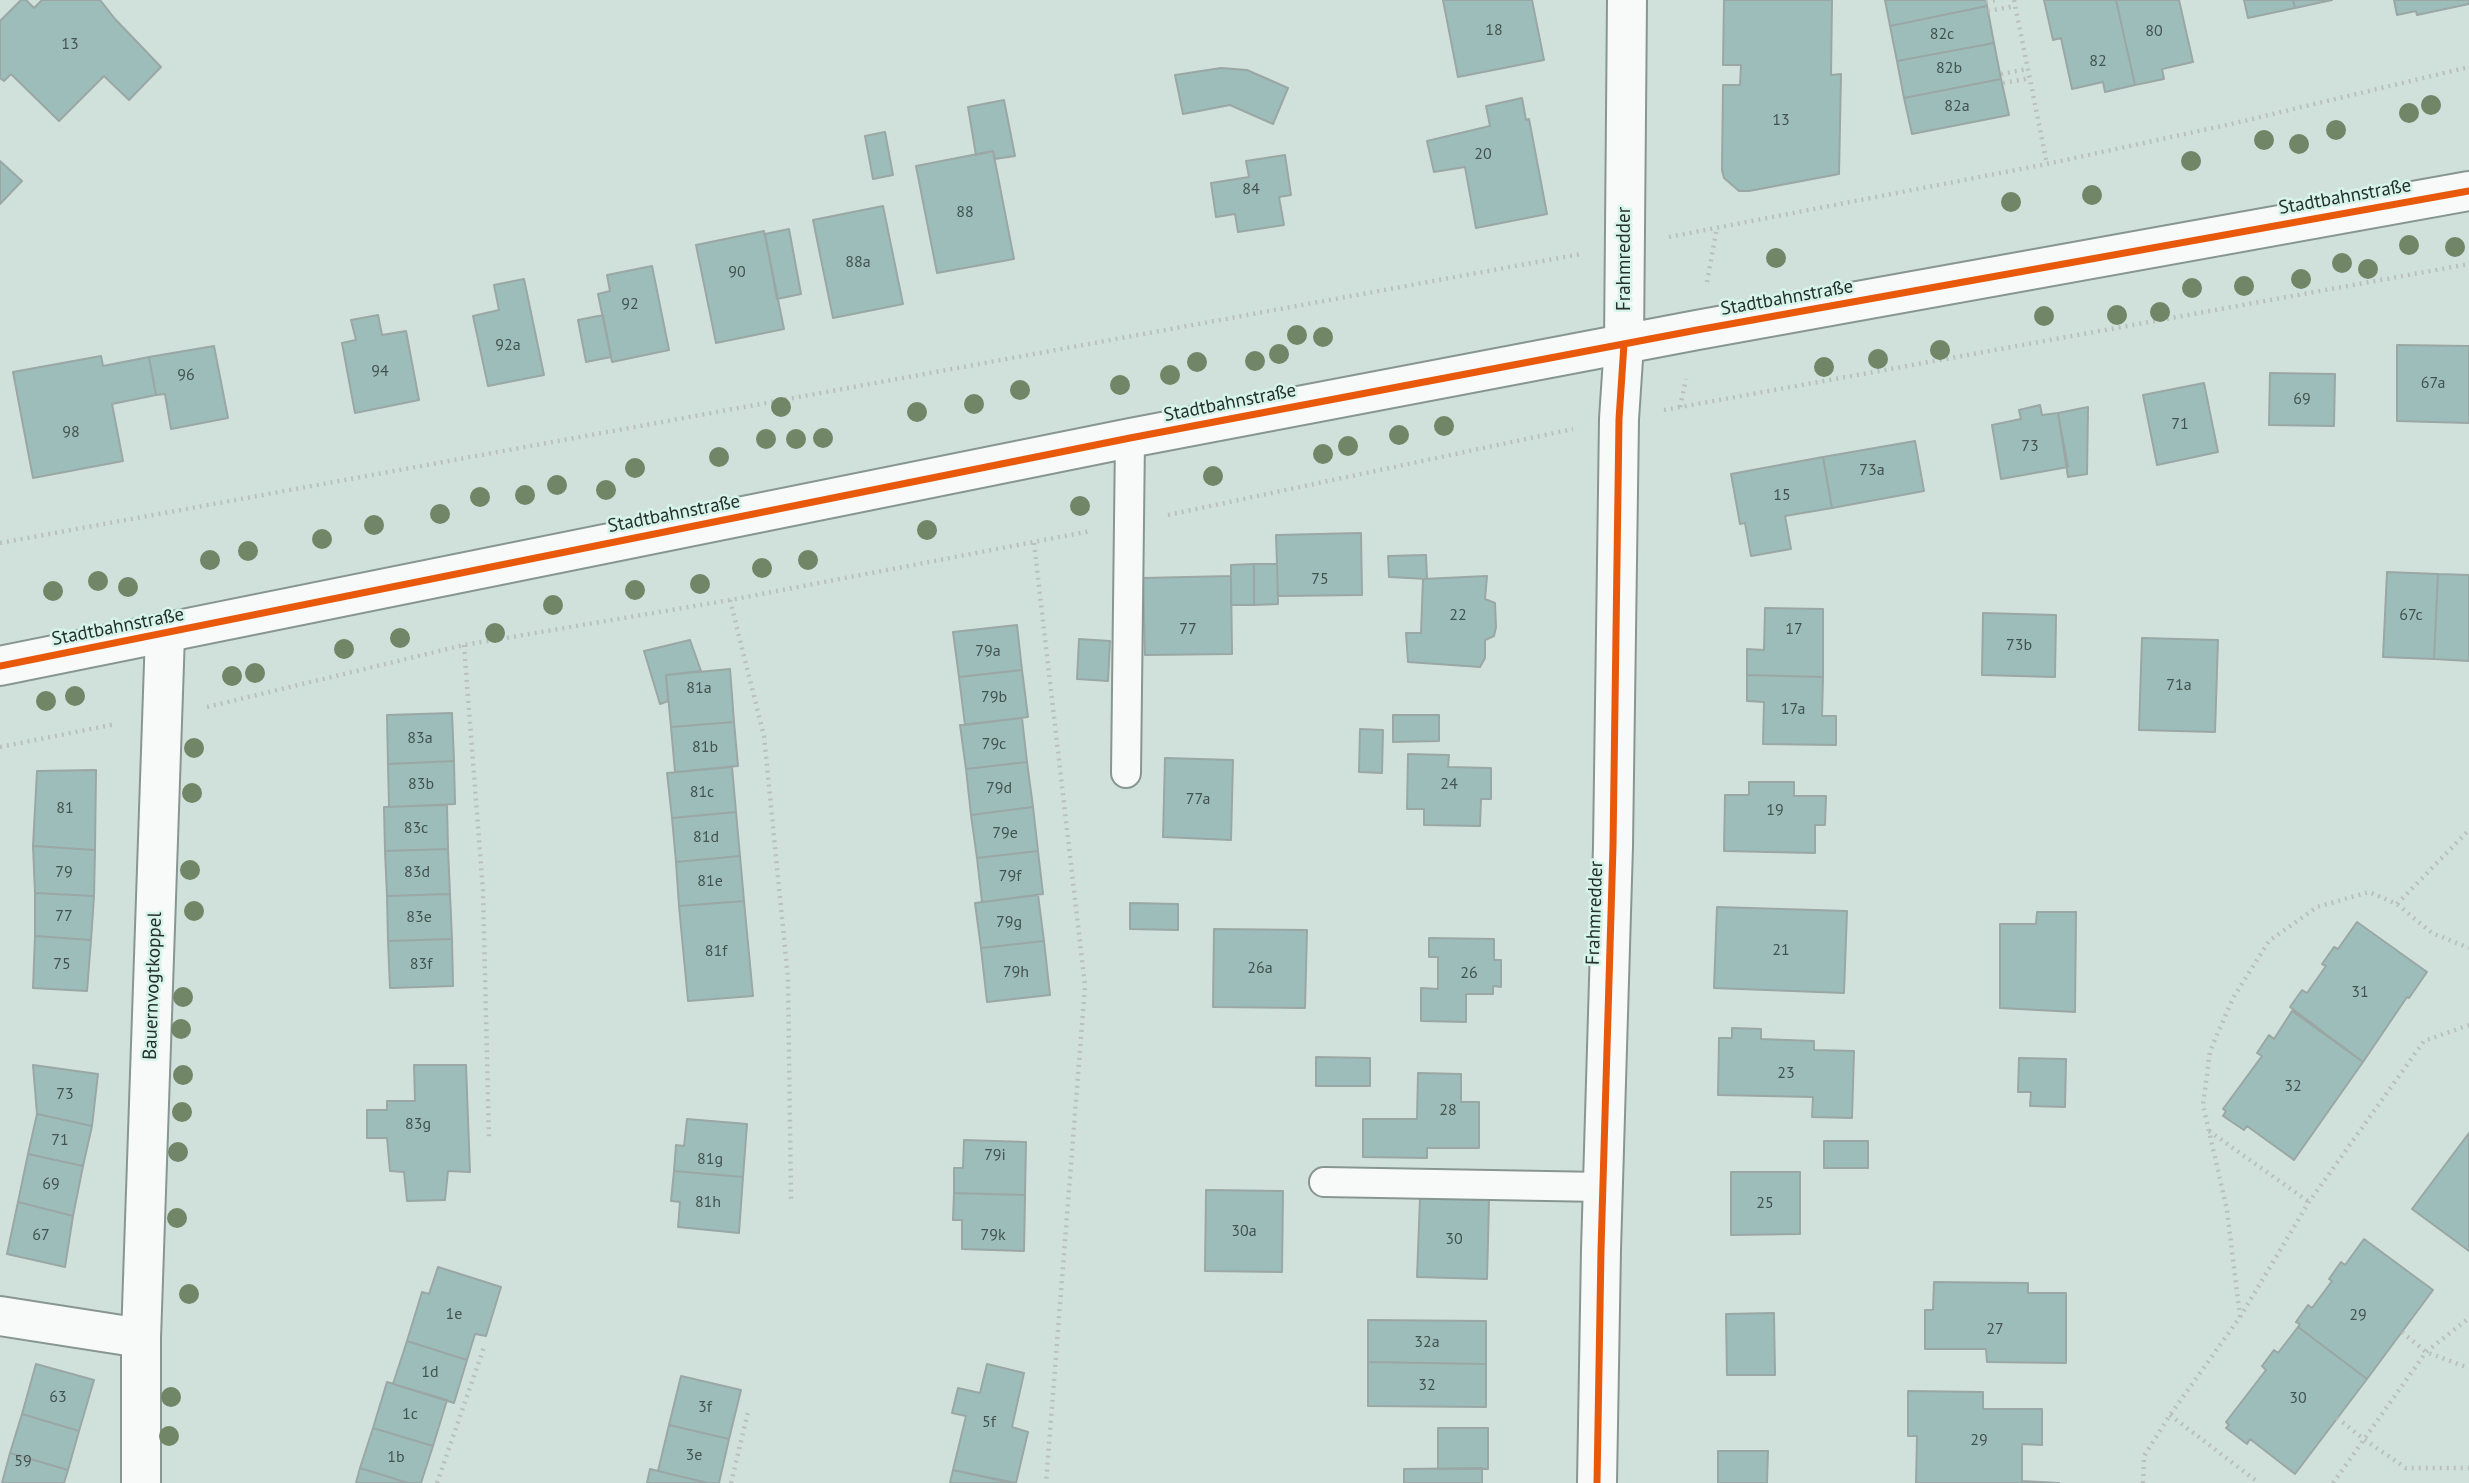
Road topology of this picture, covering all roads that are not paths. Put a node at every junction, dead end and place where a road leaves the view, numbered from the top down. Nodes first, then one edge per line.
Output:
1 (1627, 0) edge
2 (2469, 191) edge
3 (1624, 344) junction
4 (1130, 438) junction
5 (165, 634) junction
6 (0, 666) edge
7 (1126, 773) dead end
8 (1324, 1182) dead end
9 (1602, 1187) junction
10 (0, 1316) edge
11 (141, 1338) junction
12 (150, 1477) edge
13 (1597, 1483) edge

1 - 3 street, Frahmredder
2 - 3 street, Stadtbahnstraße
3 - 4 street, Stadtbahnstraße
3 - 9 street, Frahmredder
4 - 5 street, Stadtbahnstraße
4 - 7 lane
5 - 6 street, Stadtbahnstraße
5 - 11 street, Bauernvogtkoppel
8 - 9 lane
9 - 13 street, Frahmredder
10 - 11 street
11 - 12 street, Bauernvogtkoppel

